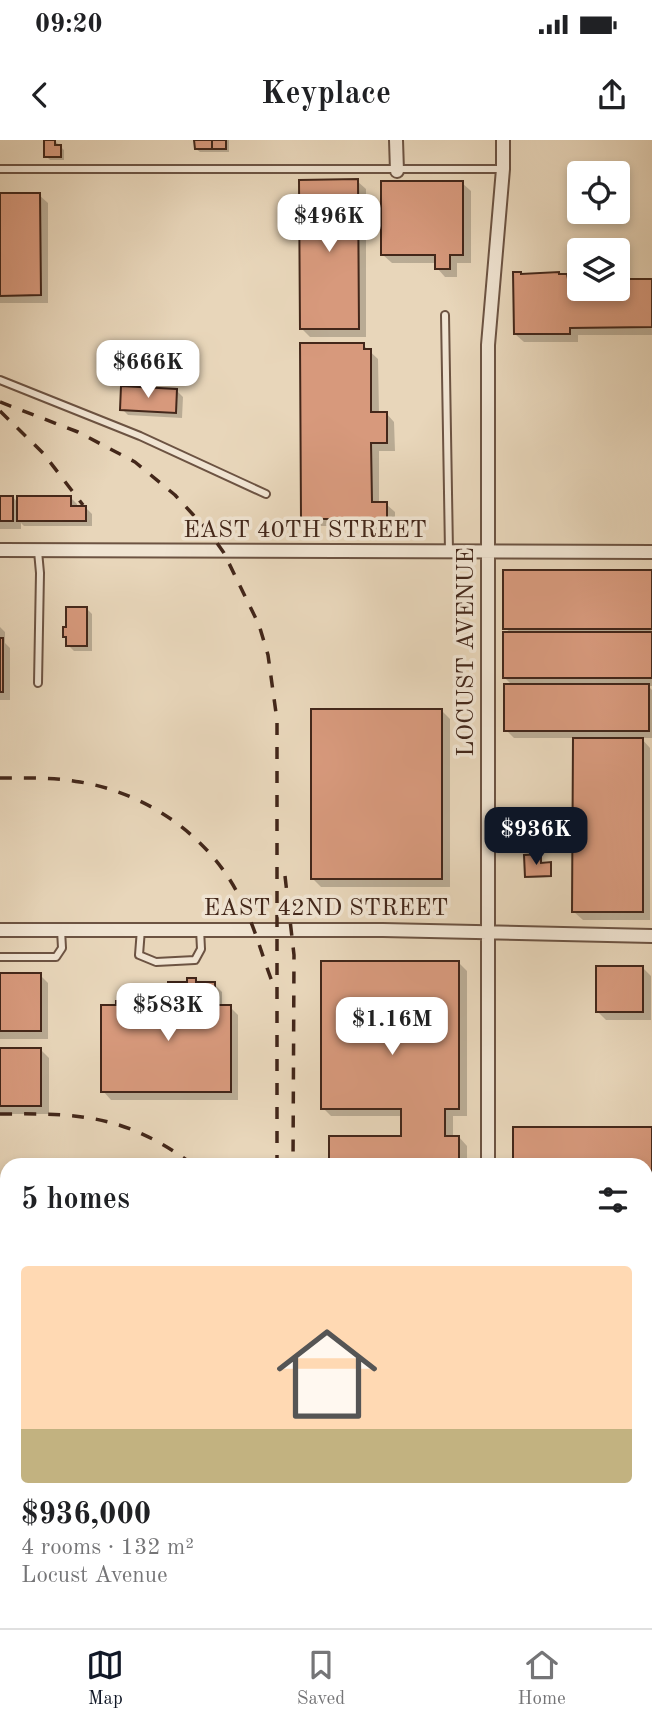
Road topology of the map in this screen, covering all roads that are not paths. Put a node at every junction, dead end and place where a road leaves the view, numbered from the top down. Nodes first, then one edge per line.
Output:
1 (396, 140) edge
2 (503, 140) edge
3 (0, 169) edge
4 (503, 169) junction
5 (397, 171) junction
6 (446, 315) dead end
7 (0, 380) edge
8 (266, 494) dead end
9 (0, 551) edge
10 (38, 551) junction
11 (449, 552) junction
12 (488, 552) junction
13 (652, 552) edge
14 (37, 683) dead end
15 (141, 929) junction
16 (200, 929) junction
17 (0, 930) edge
18 (61, 930) junction
19 (487, 931) junction
20 (652, 936) edge
21 (0, 957) edge
22 (488, 1158) edge

1 - 5 street
2 - 4 street, LOCUST AVENUE
3 - 5 lane
4 - 5 lane
4 - 12 street, LOCUST AVENUE
6 - 11 lane
7 - 8 lane
9 - 10 street, EAST 40TH STREET
10 - 11 street, EAST 40TH STREET
10 - 14 lane
11 - 12 street, EAST 40TH STREET
12 - 13 street, EAST 40TH STREET
12 - 19 street, LOCUST AVENUE
15 - 16 street, EAST 42ND STREET
15 - 16 lane
15 - 18 street, EAST 42ND STREET
16 - 19 street, EAST 42ND STREET
17 - 18 street, EAST 42ND STREET
18 - 21 lane
19 - 20 street, EAST 42ND STREET
19 - 22 street, LOCUST AVENUE

